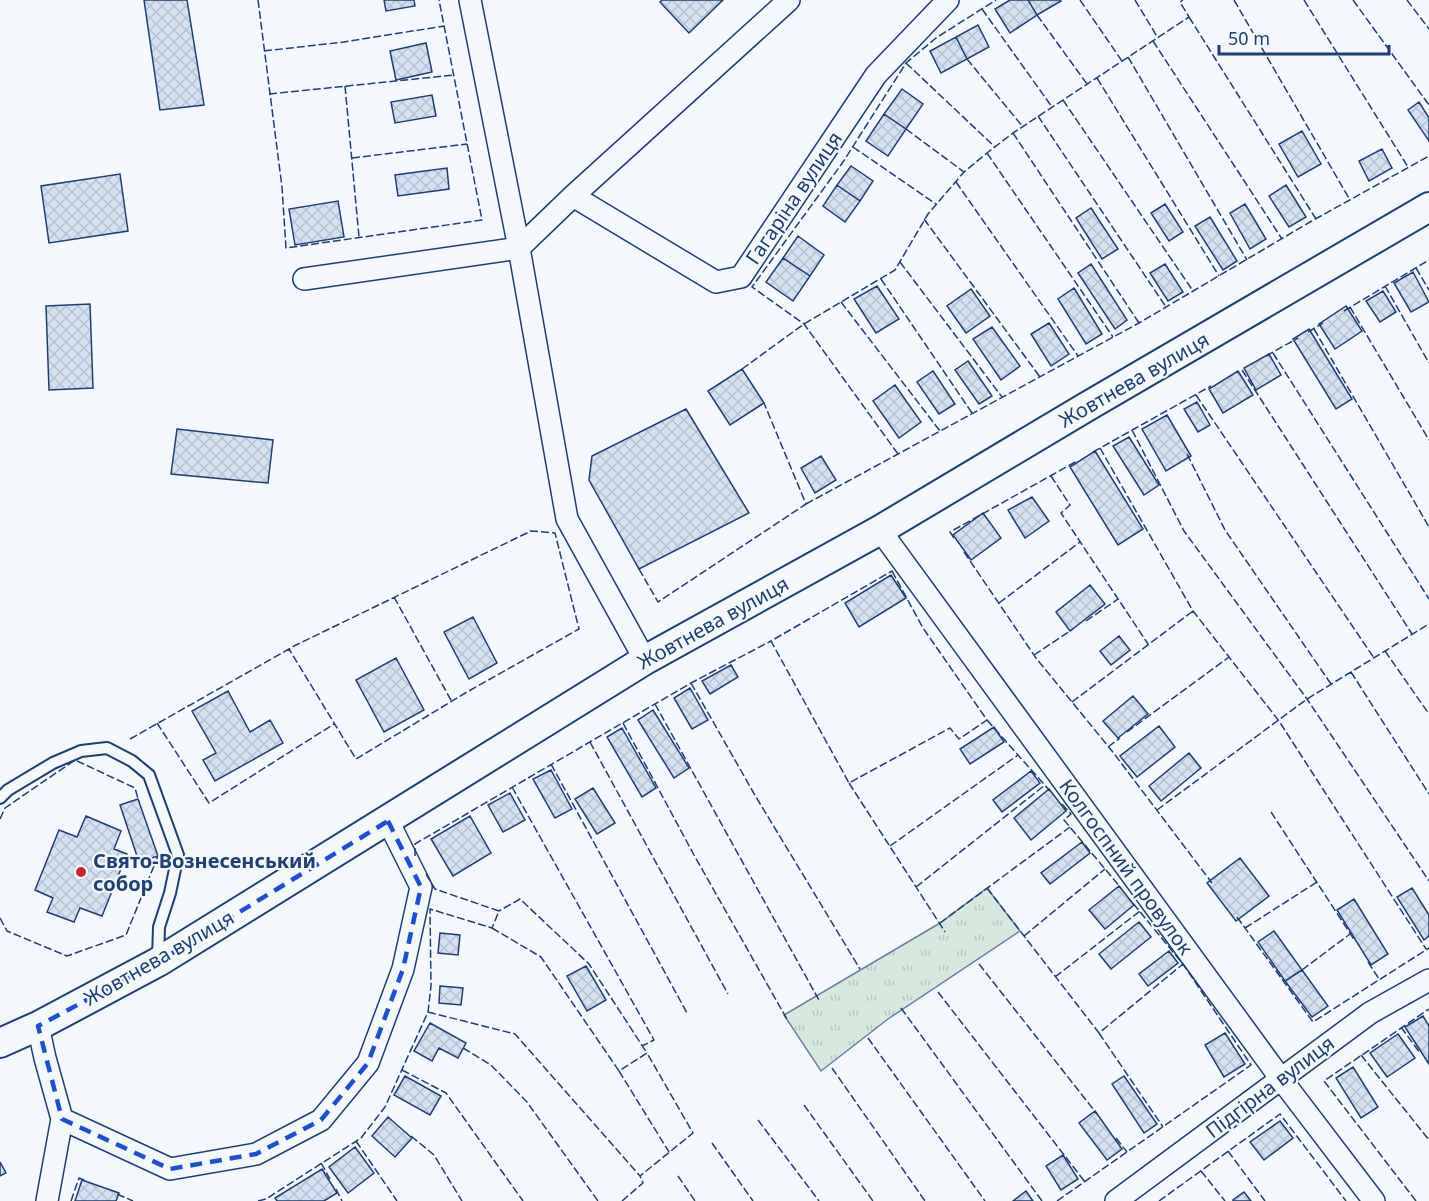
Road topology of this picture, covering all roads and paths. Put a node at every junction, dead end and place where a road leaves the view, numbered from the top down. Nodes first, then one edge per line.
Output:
1 (470, 0) edge
2 (948, 0) edge
3 (780, 3) edge
4 (573, 196) junction
5 (1429, 207) edge
6 (519, 248) junction
7 (303, 279) dead end
8 (880, 531) junction
9 (645, 660) junction
10 (0, 798) edge
11 (388, 821) junction
12 (158, 962) junction
13 (1429, 980) edge
14 (38, 1026) junction
15 (0, 1043) edge
16 (1281, 1079) junction
17 (62, 1119) junction
18 (47, 1201) edge
19 (1116, 1201) edge
20 (1374, 1201) edge

1 - 6 street
2 - 4 street, Гагаріна вулиця
3 - 4 street
4 - 6 street
5 - 8 street, Жовтнева вулиця
6 - 7 street
6 - 9 street
8 - 9 street, Жовтнева вулиця
8 - 16 street, Колгоспний провулок
9 - 11 street, Жовтнева вулиця
10 - 12 lane
11 - 12 street, Жовтнева вулиця
11 - 17 street
12 - 14 street, Жовтнева вулиця
13 - 16 street, Підгірна вулиця
14 - 15 street, Жовтнева вулиця
14 - 17 street
16 - 19 street, Підгірна вулиця
16 - 20 street, Колгоспний провулок
17 - 18 street

